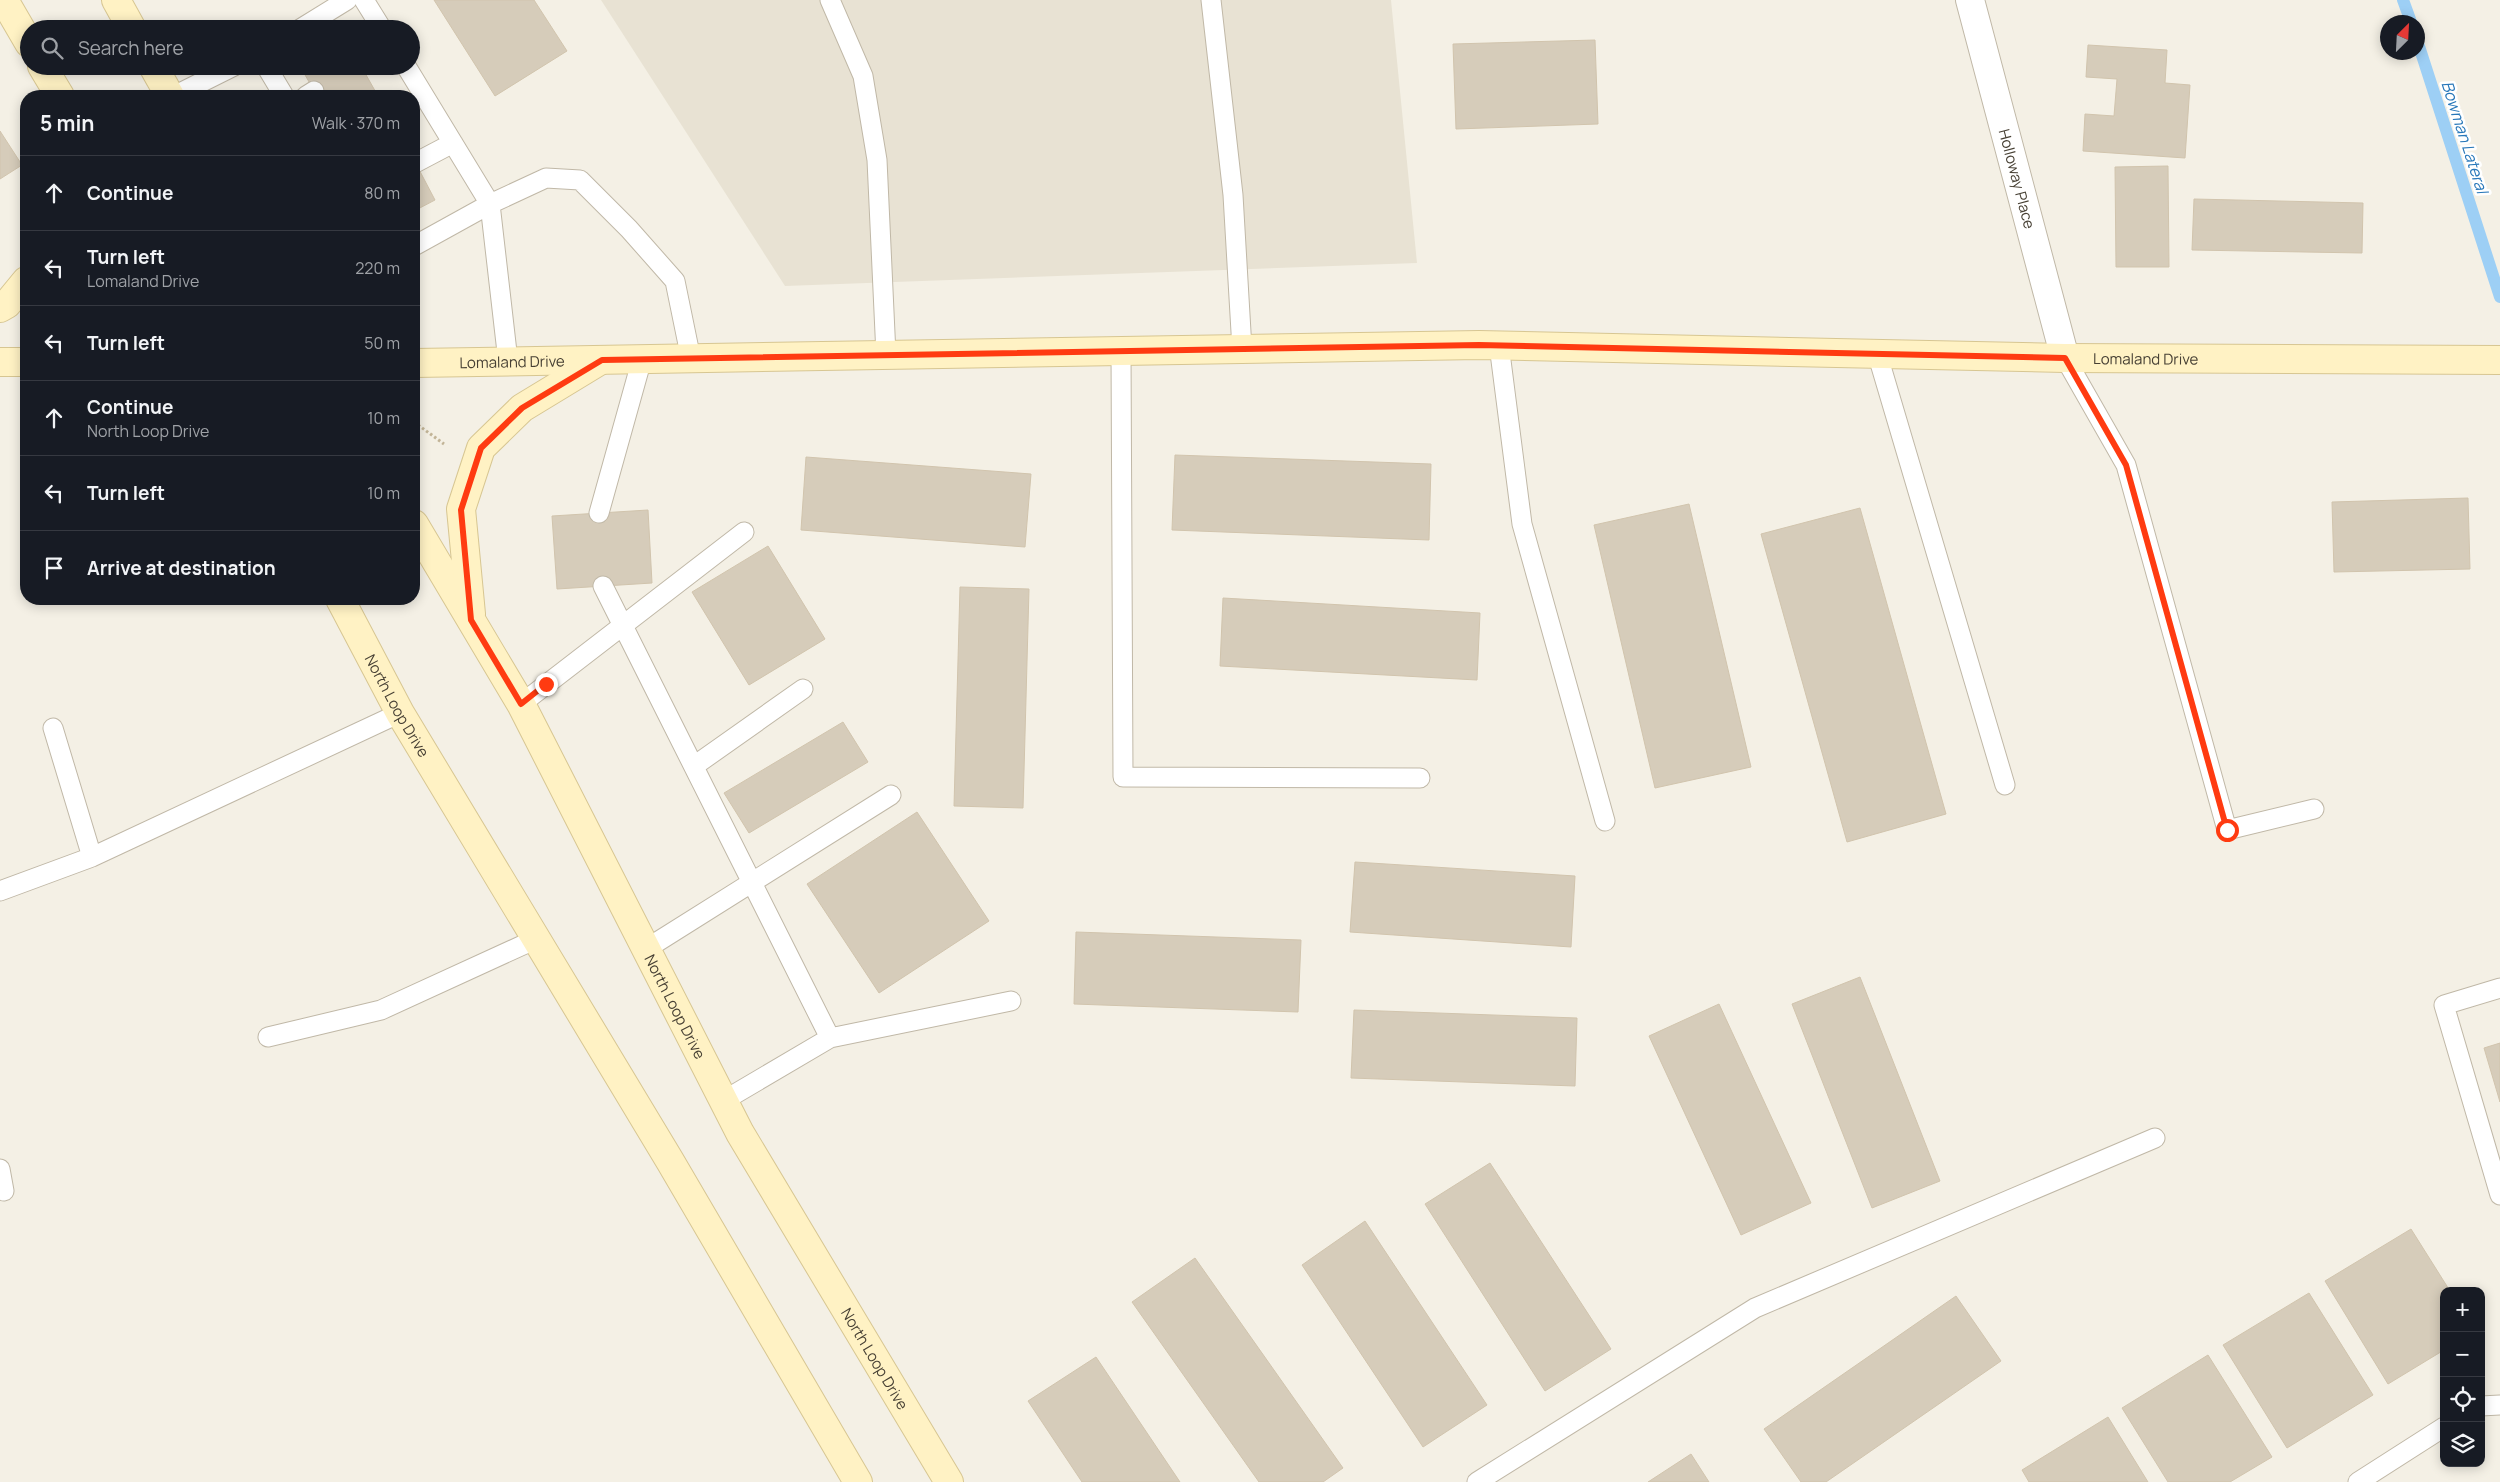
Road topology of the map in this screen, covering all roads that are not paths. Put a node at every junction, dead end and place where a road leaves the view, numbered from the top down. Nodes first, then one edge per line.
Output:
1 (4, 0) edge
2 (116, 0) edge
3 (348, 0) edge
4 (364, 0) edge
5 (1211, 0) edge
6 (1970, 0) edge
7 (833, 2) edge
8 (127, 20) edge
9 (315, 20) edge
10 (376, 20) edge
11 (20, 28) edge
12 (37, 75) edge
13 (47, 75) edge
14 (158, 75) edge
15 (216, 75) edge
16 (271, 75) edge
17 (410, 75) edge
18 (39, 90) edge
19 (56, 90) edge
20 (167, 90) edge
21 (186, 90) edge
22 (280, 90) edge
23 (416, 90) edge
24 (420, 98) edge
25 (453, 143) junction
26 (420, 160) edge
27 (490, 204) junction
28 (420, 243) edge
29 (20, 288) edge
30 (0, 308) edge
31 (1499, 345) junction
32 (1242, 349) junction
33 (1121, 351) junction
34 (1877, 353) junction
35 (886, 355) junction
36 (2065, 358) junction
37 (642, 359) junction
38 (691, 359) junction
39 (602, 360) junction
40 (2499, 360) edge
41 (0, 362) edge
42 (20, 362) edge
43 (508, 362) junction
44 (420, 363) edge
45 (599, 513) dead end
46 (744, 532) dead end
47 (420, 534) edge
48 (603, 586) dead end
49 (343, 605) edge
50 (471, 620) junction
51 (622, 626) junction
52 (803, 689) dead end
53 (521, 704) junction
54 (400, 713) junction
55 (53, 728) dead end
56 (694, 766) junction
57 (1420, 778) dead end
58 (2005, 785) dead end
59 (891, 794) dead end
60 (2314, 810) dead end
61 (1604, 821) dead end
62 (92, 857) junction
63 (752, 883) junction
64 (0, 890) edge
65 (536, 939) junction
66 (646, 949) junction
67 (2500, 988) edge
68 (1011, 1001) dead end
69 (268, 1037) dead end
70 (830, 1038) junction
71 (724, 1101) junction
72 (2155, 1138) dead end
73 (0, 1169) edge
74 (4, 1191) dead end
75 (2500, 1195) edge
76 (2500, 1405) edge
77 (2485, 1406) edge
78 (2440, 1430) edge
79 (858, 1482) edge
80 (949, 1482) edge
81 (1477, 1482) edge
82 (2358, 1482) edge

1 - 11 main road
2 - 8 main road
3 - 9 lane
4 - 10 lane
5 - 32 lane
6 - 36 street, Holloway Place
7 - 35 lane
12 - 18 main road
13 - 19 main road
14 - 20 main road
15 - 21 lane
16 - 22 lane
17 - 23 lane
24 - 25 lane
25 - 26 lane
25 - 27 lane
27 - 28 lane
27 - 38 lane
27 - 43 lane
29 - 30 main road
31 - 32 main road, Lomaland Drive
31 - 34 main road, Lomaland Drive
31 - 61 lane
32 - 33 main road, Lomaland Drive
33 - 35 main road, Lomaland Drive
33 - 57 lane
34 - 36 main road, Lomaland Drive
34 - 58 lane
35 - 38 main road, Lomaland Drive
36 - 40 main road, Lomaland Drive
36 - 60 lane
37 - 38 main road, Lomaland Drive
37 - 39 main road, Lomaland Drive
37 - 45 lane
39 - 43 main road, Lomaland Drive
39 - 50 main road
41 - 42 main road
43 - 44 main road, Lomaland Drive
46 - 51 lane
47 - 50 main road, North Loop Drive
48 - 51 lane
49 - 54 main road, North Loop Drive
50 - 53 main road, North Loop Drive
51 - 53 lane
51 - 56 lane
52 - 56 lane
53 - 66 main road, North Loop Drive
54 - 62 lane
54 - 65 main road, North Loop Drive
55 - 62 lane
56 - 63 lane
59 - 63 lane
62 - 64 lane
63 - 66 lane
63 - 70 lane
65 - 69 lane
65 - 79 main road, North Loop Drive
66 - 71 main road, North Loop Drive
67 - 75 lane
68 - 70 lane
70 - 71 lane
71 - 80 main road, North Loop Drive
72 - 81 lane
73 - 74 lane
76 - 77 lane
78 - 82 lane

